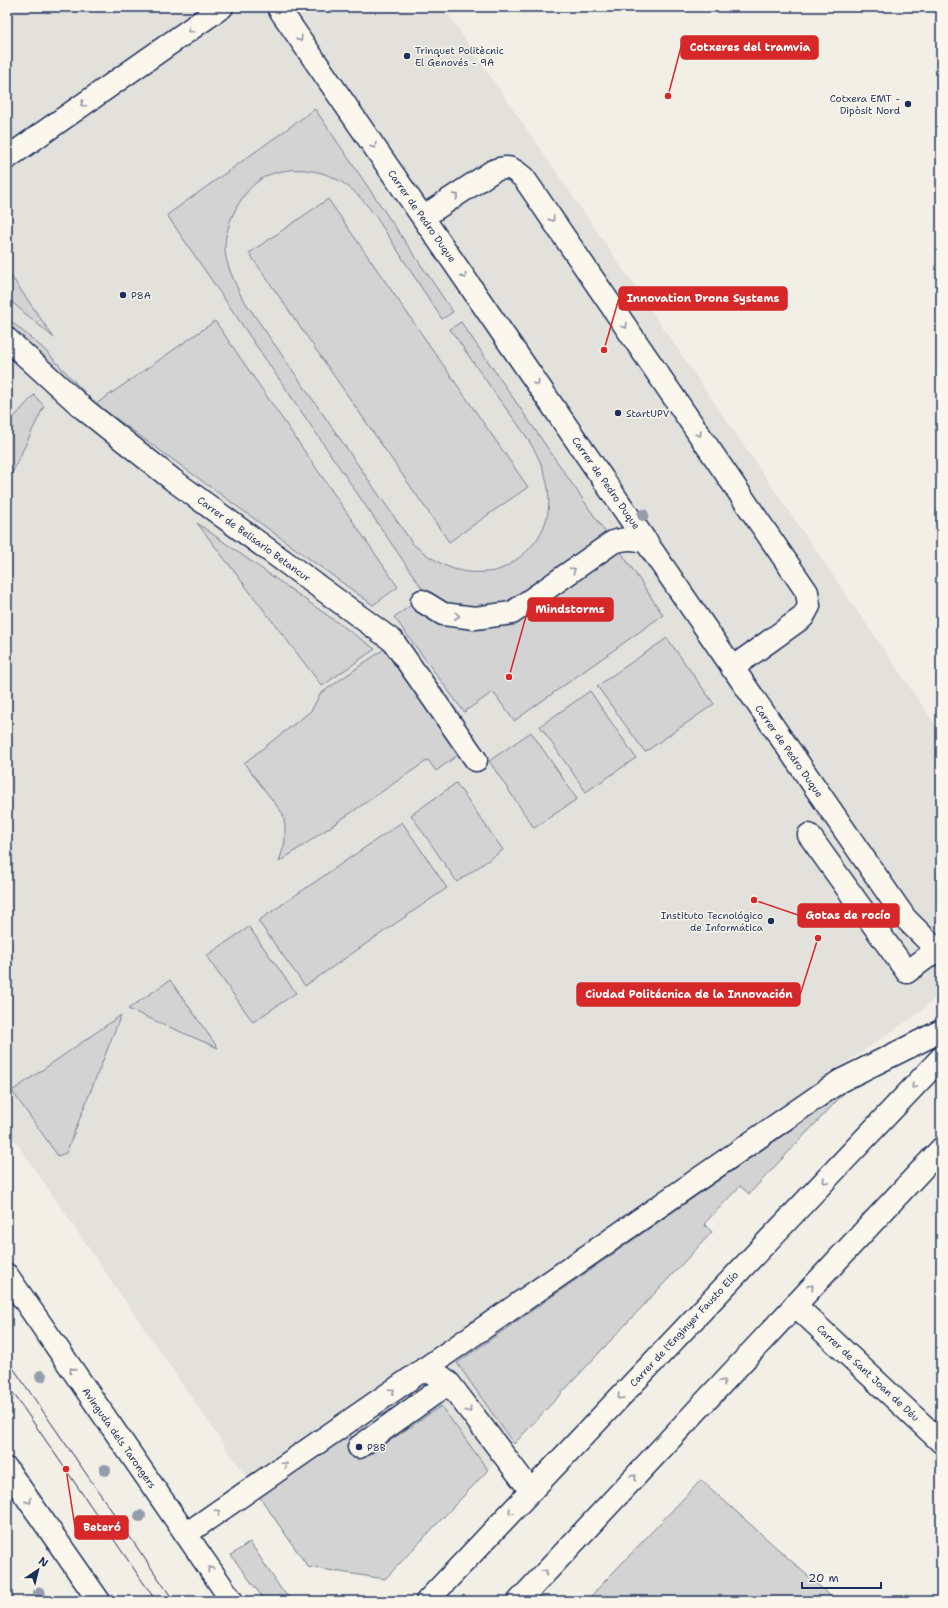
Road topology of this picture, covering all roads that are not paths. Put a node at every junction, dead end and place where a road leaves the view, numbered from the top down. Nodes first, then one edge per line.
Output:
1 (222, 7) edge
2 (276, 9) edge
3 (7, 158) edge
4 (423, 217) junction
5 (7, 339) edge
6 (647, 542) junction
7 (422, 601) dead end
8 (732, 668) junction
9 (476, 760) dead end
10 (809, 835) dead end
11 (939, 952) edge
12 (941, 1032) edge
13 (941, 1058) edge
14 (941, 1149) edge
15 (7, 1275) edge
16 (795, 1305) junction
17 (420, 1372) junction
18 (449, 1383) junction
19 (941, 1442) edge
20 (359, 1447) dead end
21 (7, 1468) edge
22 (530, 1491) junction
23 (186, 1534) junction
24 (99, 1601) edge
25 (232, 1601) edge
26 (427, 1601) edge
27 (519, 1601) edge

1 -> 3 main road
2 -> 4 main road, Carrer de Pedro Duque
4 -> 6 main road, Carrer de Pedro Duque
4 -> 8 main road
5 - 9 main road, Carrer de Belisario Betancur
7 -> 6 main road
6 - 8 main road, Carrer de Pedro Duque
8 - 11 main road, Carrer de Pedro Duque
10 - 11 main road
12 - 17 main road
13 -> 22 main road, Carrer de l'Enginyer Fausto Elío
16 -> 14 main road
23 -> 15 main road, Avinguda dels Tarongers
16 - 19 main road, Carrer de Sant Joan de Déu
27 -> 16 main road
17 - 18 main road
23 -> 17 main road
18 - 20 main road
18 -> 22 main road
21 -> 24 main road
22 -> 26 main road, Carrer de l'Enginyer Fausto Elío
25 -> 23 main road, Avinguda dels Tarongers

